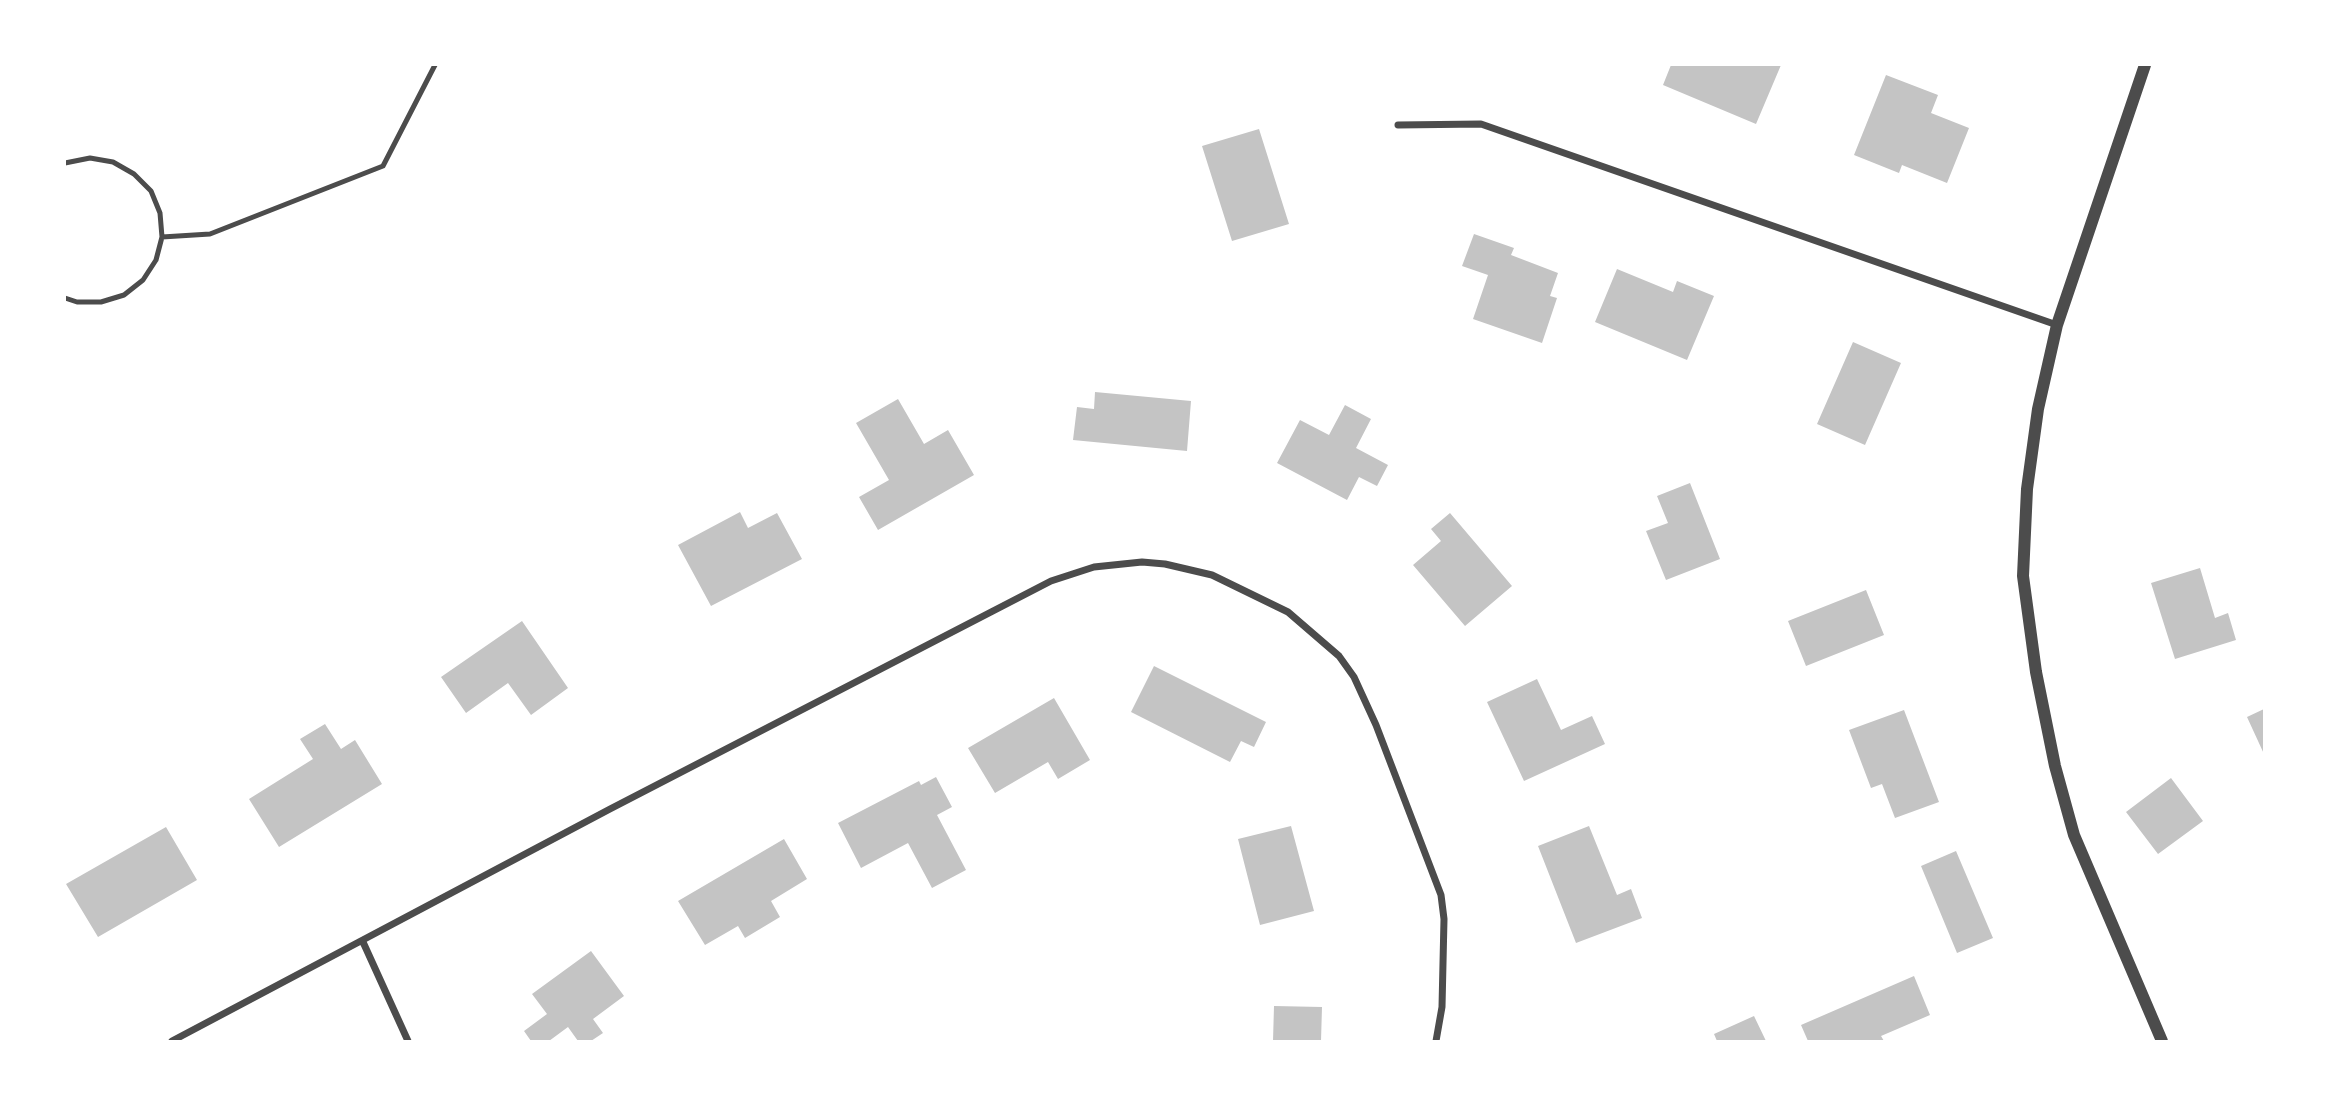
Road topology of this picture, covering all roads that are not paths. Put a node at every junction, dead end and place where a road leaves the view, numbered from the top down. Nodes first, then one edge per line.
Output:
1 (435, 65) edge
2 (2145, 65) edge
3 (1398, 125) dead end
4 (65, 163) edge
5 (162, 237) junction
6 (65, 298) edge
7 (2057, 325) junction
8 (363, 942) junction
9 (172, 1041) edge
10 (408, 1041) edge
11 (1436, 1041) edge
12 (2162, 1041) edge

1 - 5 lane
2 - 7 street
3 - 7 street
4 - 5 lane
5 - 6 lane
7 - 12 street
8 - 9 street
8 - 10 street
8 - 11 street

